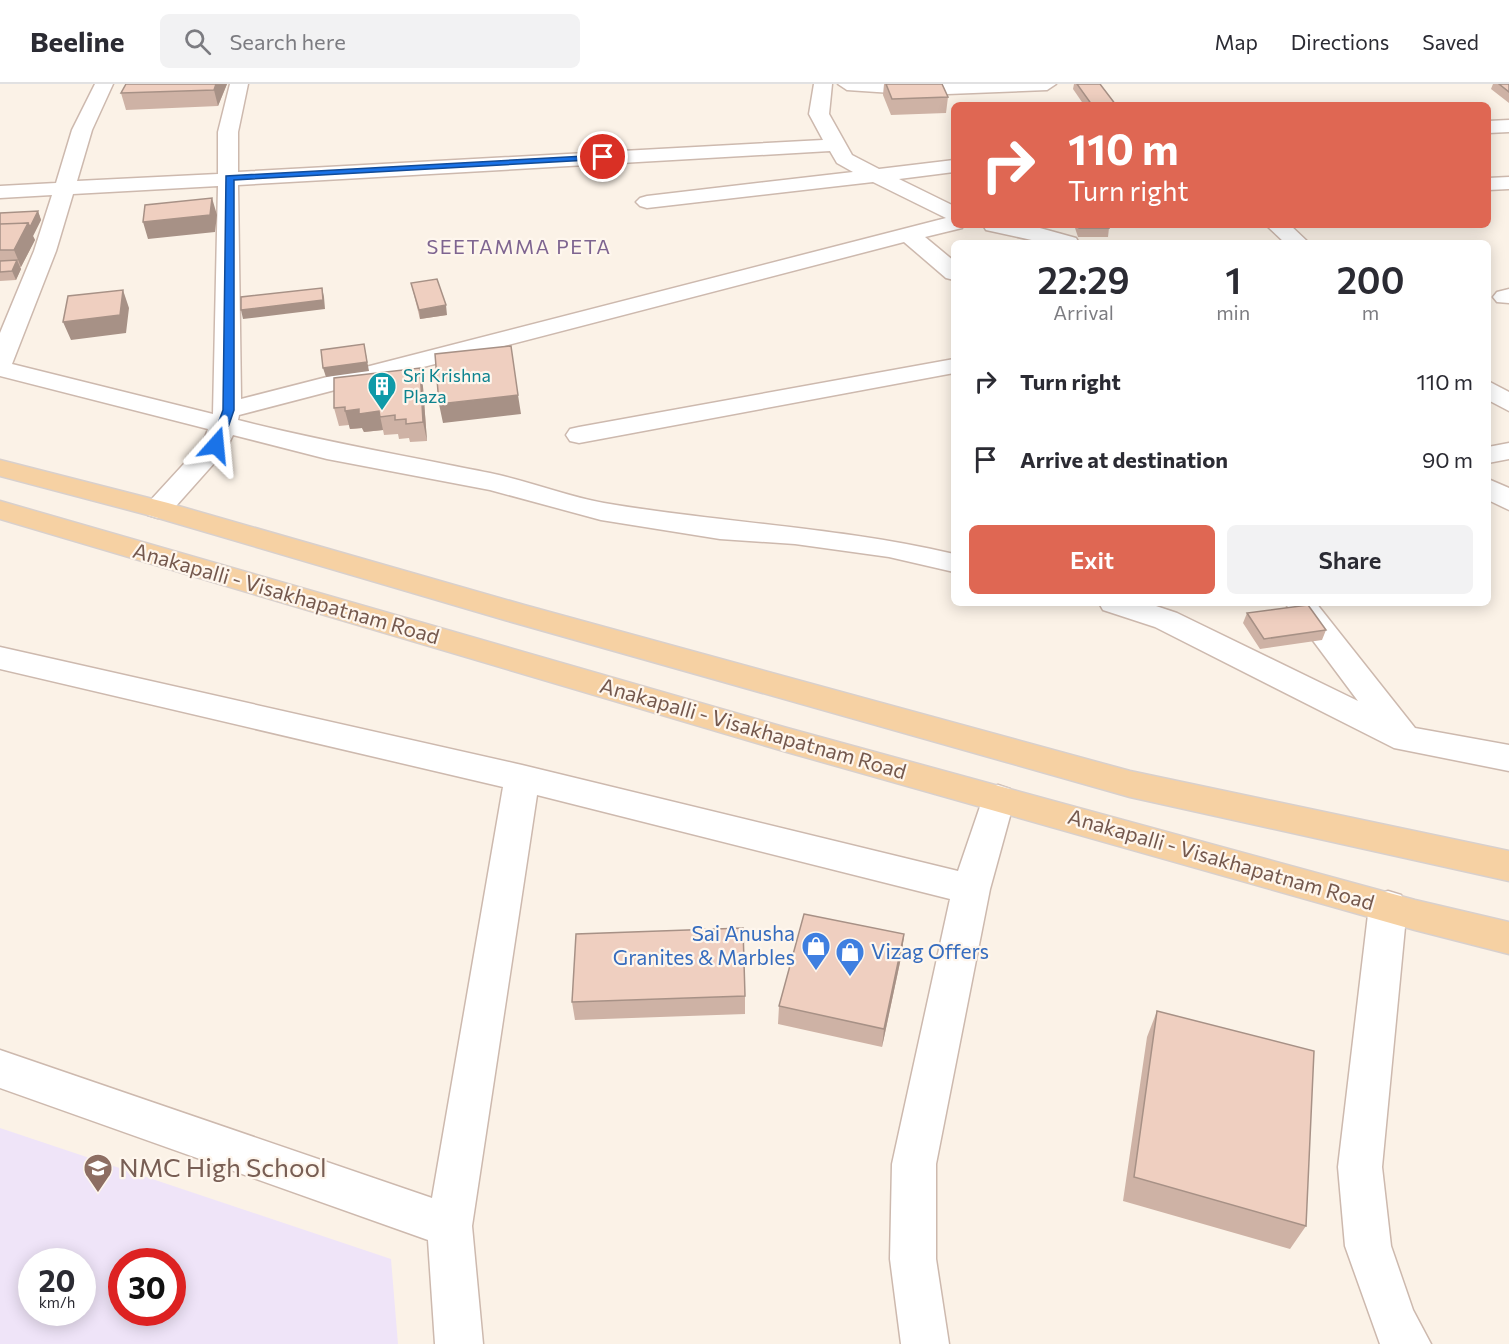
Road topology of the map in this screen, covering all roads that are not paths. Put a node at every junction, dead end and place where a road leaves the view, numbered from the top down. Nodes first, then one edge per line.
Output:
1 (105, 84) edge
2 (239, 84) edge
3 (823, 84) edge
4 (847, 84) edge
5 (1047, 84) edge
6 (1509, 126) edge
7 (1491, 127) edge
8 (836, 145) junction
9 (951, 166) edge
10 (874, 175) junction
11 (229, 177) junction
12 (1509, 183) edge
13 (1491, 184) edge
14 (64, 188) junction
15 (0, 192) edge
16 (647, 202) dead end
17 (951, 213) edge
18 (951, 224) edge
19 (1010, 228) edge
20 (1280, 228) edge
21 (909, 235) junction
22 (1058, 240) edge
23 (1294, 240) edge
24 (951, 270) edge
25 (0, 363) edge
26 (951, 367) edge
27 (0, 368) edge
28 (1491, 391) edge
29 (1509, 403) edge
30 (225, 416) junction
31 (579, 435) dead end
32 (1509, 451) edge
33 (1491, 454) edge
34 (0, 468) edge
35 (1491, 489) edge
36 (1509, 501) edge
37 (158, 508) junction
38 (0, 510) edge
39 (951, 562) edge
40 (1123, 606) edge
41 (1302, 606) edge
42 (0, 658) edge
43 (1406, 739) junction
44 (1509, 758) edge
45 (522, 778) junction
46 (998, 798) junction
47 (1509, 866) edge
48 (971, 889) junction
49 (1388, 906) junction
50 (1509, 938) edge
51 (0, 1069) edge
52 (450, 1226) junction
53 (459, 1344) edge
54 (925, 1344) edge
55 (1407, 1344) edge

1 - 14 street
2 - 11 street
3 - 8 street
4 - 5 street
6 - 7 street
8 - 10 street
8 - 11 street
9 - 10 street
10 - 16 street
10 - 17 street
11 - 14 street
11 - 30 street
12 - 13 street
14 - 15 street
14 - 25 street
18 - 21 street
19 - 22 street
20 - 23 street
21 - 24 street
21 - 30 street
26 - 31 street
27 - 30 street
28 - 29 street
30 - 37 street
30 - 39 street
32 - 33 street
34 - 37 main road
35 - 36 street
37 - 47 main road
38 - 46 main road, Anakapalli - Visakhapatnam Road
40 - 43 street
41 - 43 street
42 - 45 street
43 - 44 street
45 - 48 street
45 - 52 street
46 - 48 street
46 - 49 main road, Anakapalli - Visakhapatnam Road
48 - 54 street
49 - 50 main road, Anakapalli - Visakhapatnam Road
49 - 55 street
51 - 52 street
52 - 53 street

